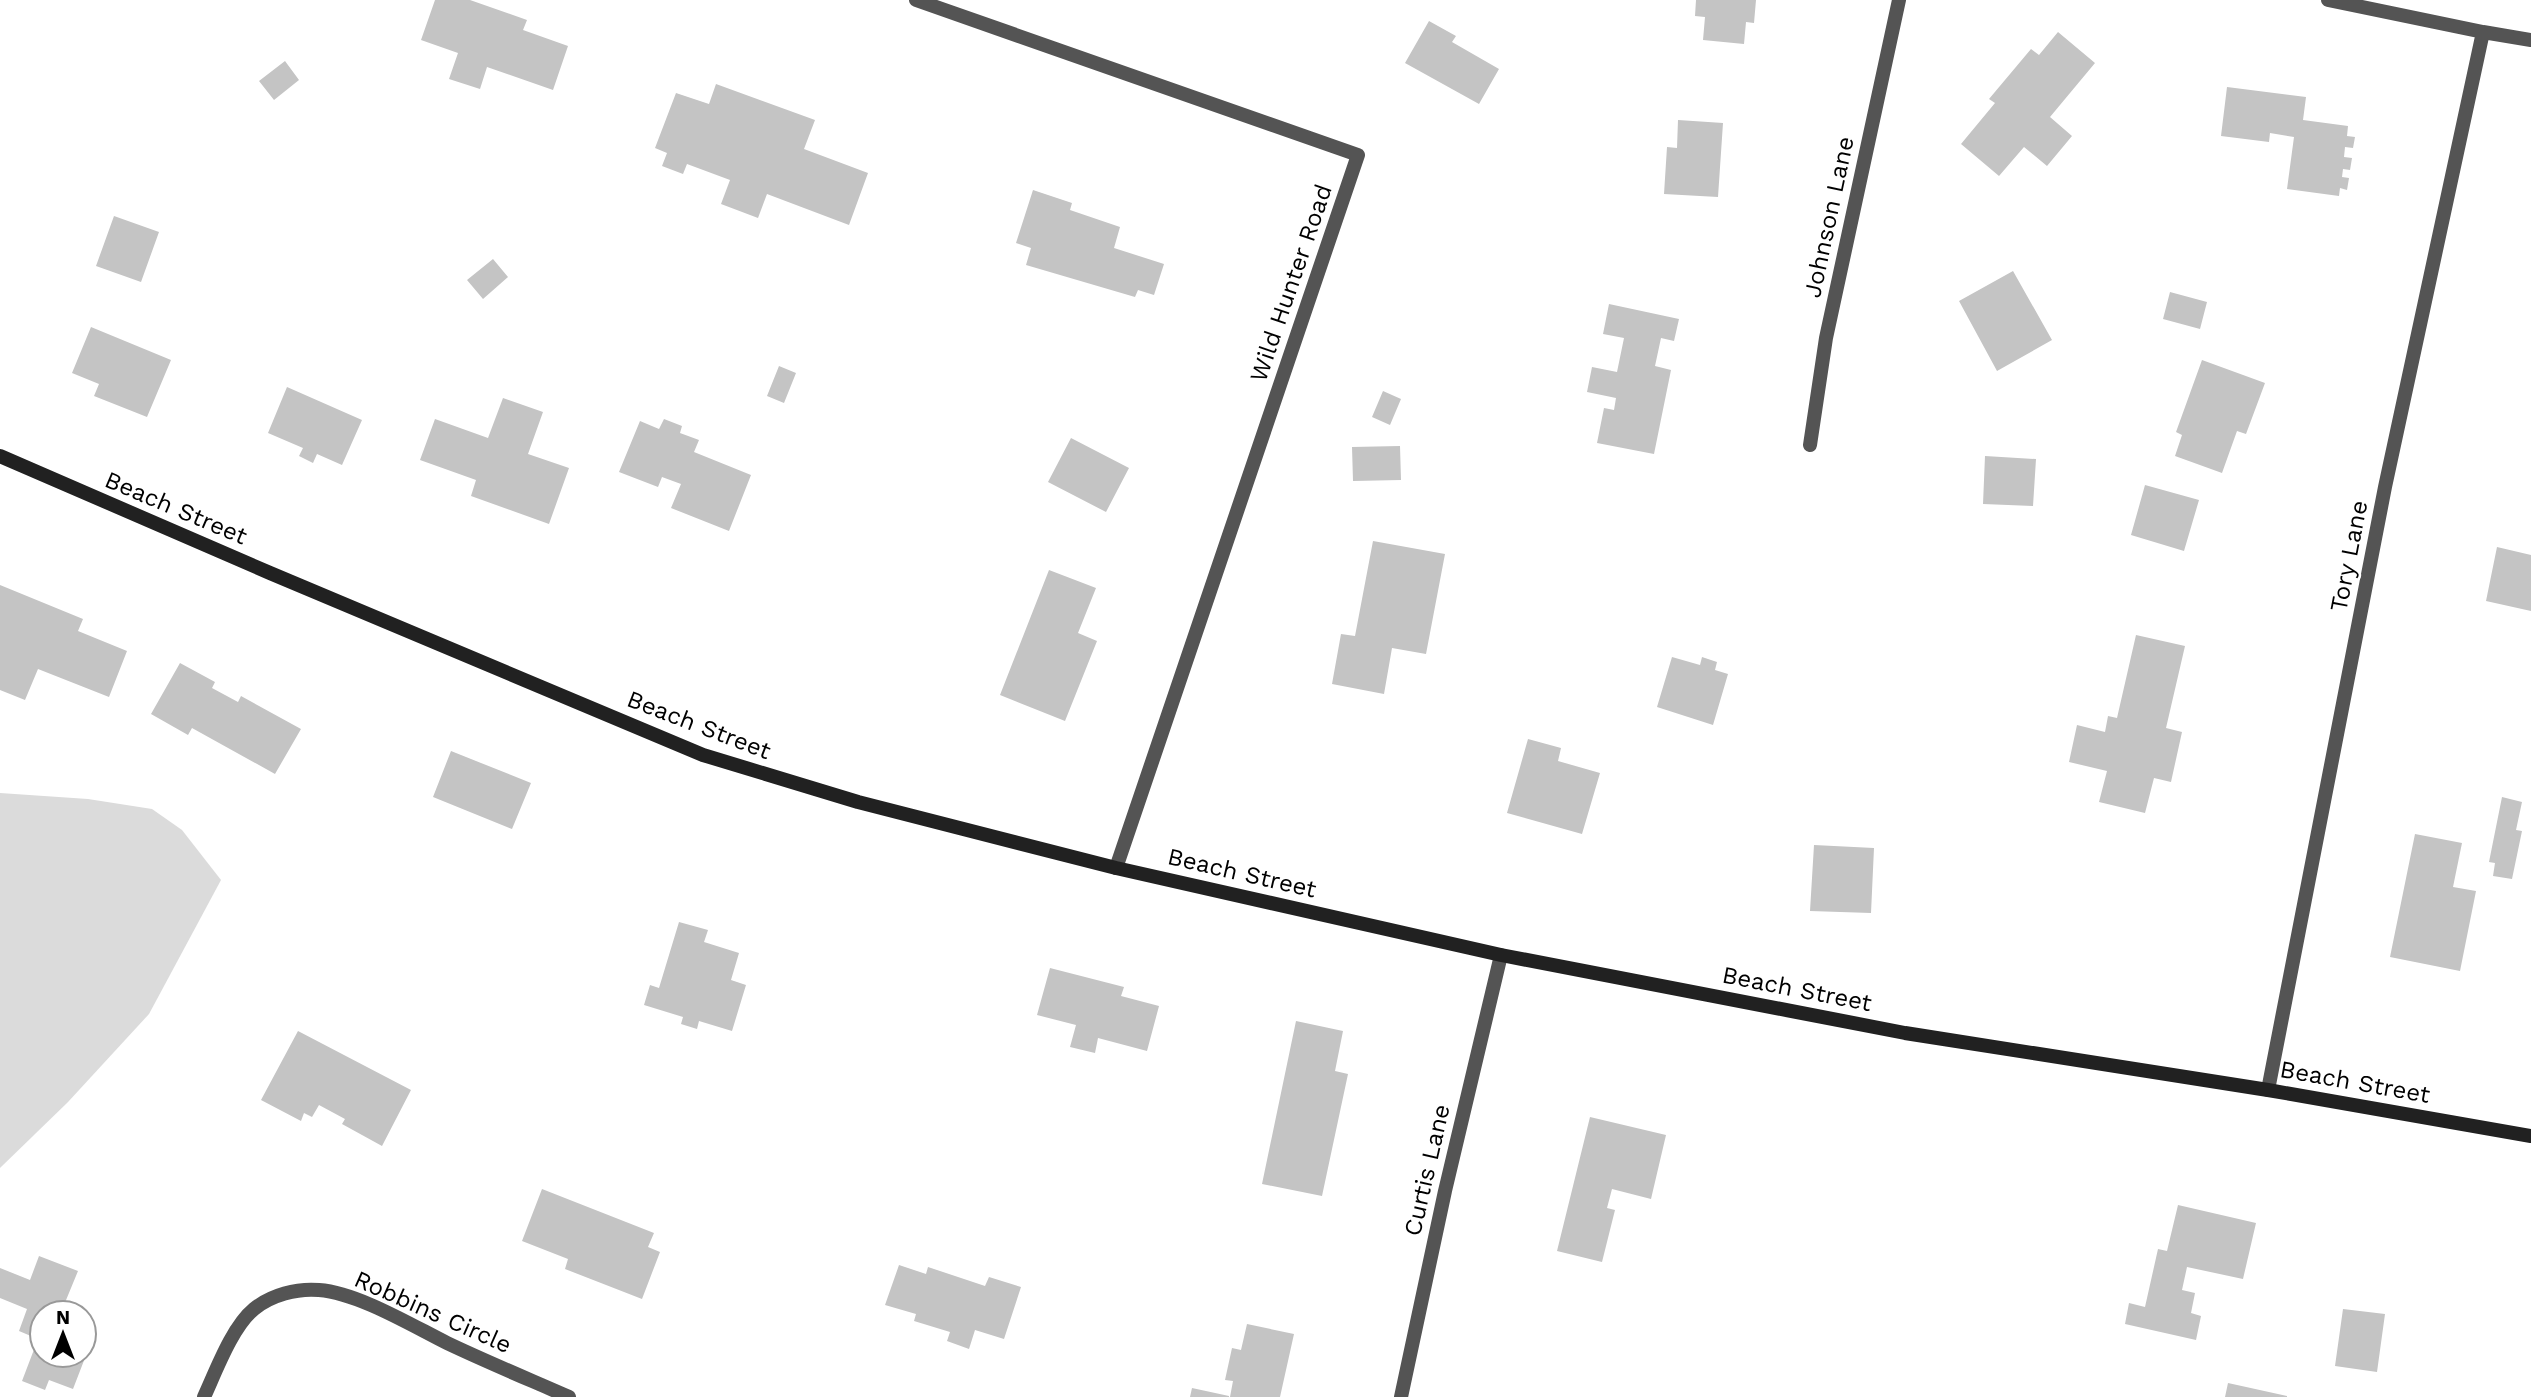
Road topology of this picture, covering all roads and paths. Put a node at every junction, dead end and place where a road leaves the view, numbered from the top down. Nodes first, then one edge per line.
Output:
1 (916, 0) edge
2 (1899, 0) edge
3 (2328, 0) edge
4 (2483, 33) junction
5 (2531, 40) edge
6 (1810, 445) dead end
7 (0, 456) edge
8 (1116, 868) junction
9 (1501, 955) junction
10 (2268, 1090) junction
11 (2531, 1136) edge
12 (204, 1397) edge
13 (569, 1397) edge
14 (1401, 1397) edge

1 - 8 street, Wild Hunter Road
2 - 6 street, Johnson Lane
3 - 4 street
4 - 5 street
4 - 10 street, Tory Lane
7 - 8 street, Beach Street
8 - 9 street, Beach Street
9 - 10 street, Beach Street
9 - 14 street, Curtis Lane
10 - 11 street, Beach Street
12 - 13 street, Robbins Circle

